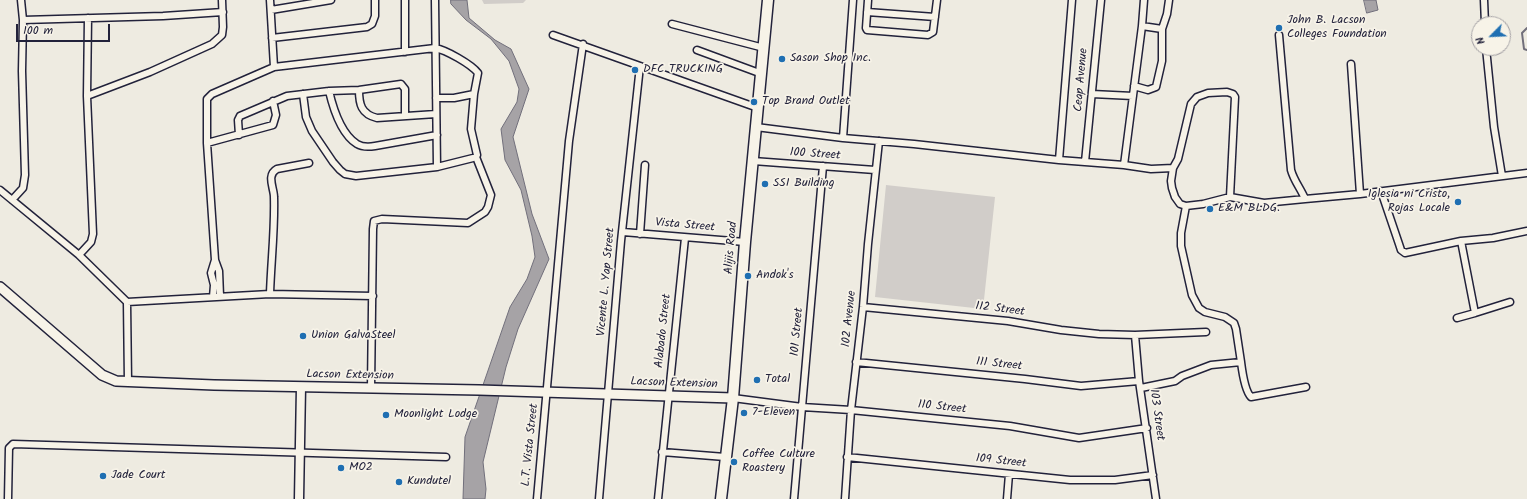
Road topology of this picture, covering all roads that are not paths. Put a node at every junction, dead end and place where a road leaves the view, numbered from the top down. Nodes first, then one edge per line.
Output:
1 (21, 0) edge
2 (222, 0) edge
3 (270, 0) edge
4 (331, 0) edge
5 (375, 0) edge
6 (405, 0) edge
7 (435, 0) edge
8 (768, 0) edge
9 (853, 0) edge
10 (868, 0) edge
11 (936, 0) edge
12 (1072, 0) edge
13 (1101, 0) edge
14 (1144, 0) edge
15 (1169, 0) edge
16 (1484, 0) edge
17 (271, 10) junction
18 (223, 12) junction
19 (867, 12) junction
20 (1485, 16) edge
21 (935, 17) junction
22 (88, 18) junction
23 (23, 20) junction
24 (672, 24) dead end
25 (1142, 26) junction
26 (1162, 29) junction
27 (553, 35) dead end
28 (1279, 35) dead end
29 (272, 38) junction
30 (583, 44) junction
31 (435, 48) junction
32 (764, 48) junction
33 (697, 50) dead end
34 (406, 52) junction
35 (1487, 56) edge
36 (1351, 64) dead end
37 (640, 66) junction
38 (274, 67) junction
39 (762, 74) junction
40 (1134, 86) junction
41 (359, 90) junction
42 (329, 91) junction
43 (303, 94) junction
44 (474, 94) junction
45 (1092, 94) junction
46 (87, 96) junction
47 (1133, 96) junction
48 (436, 98) junction
49 (273, 101) junction
50 (758, 108) junction
51 (436, 114) junction
52 (405, 115) junction
53 (756, 127) junction
54 (239, 135) junction
55 (437, 135) junction
56 (843, 138) junction
57 (879, 141) junction
58 (207, 143) junction
59 (476, 157) junction
60 (1059, 160) junction
61 (753, 161) junction
62 (1085, 162) junction
63 (309, 163) dead end
64 (645, 165) dead end
65 (823, 166) junction
66 (1124, 166) junction
67 (437, 167) junction
68 (1174, 168) junction
69 (876, 170) junction
70 (1527, 173) edge
71 (1502, 176) junction
72 (0, 190) edge
73 (1381, 191) junction
74 (1360, 194) junction
75 (1230, 197) junction
76 (1305, 199) junction
77 (12, 200) junction
78 (1186, 206) junction
79 (1527, 231) edge
80 (623, 232) junction
81 (640, 234) junction
82 (685, 238) junction
83 (1461, 241) junction
84 (745, 242) junction
85 (79, 255) junction
86 (215, 260) junction
87 (0, 287) edge
88 (270, 294) junction
89 (213, 296) junction
90 (220, 296) junction
91 (373, 296) junction
92 (127, 302) junction
93 (1510, 302) dead end
94 (863, 307) junction
95 (1475, 313) junction
96 (1457, 318) dead end
97 (1206, 332) dead end
98 (1135, 335) junction
99 (856, 362) junction
100 (1241, 362) junction
101 (1140, 381) junction
102 (128, 382) junction
103 (301, 387) junction
104 (1306, 387) dead end
105 (371, 388) junction
106 (1141, 388) junction
107 (547, 392) junction
108 (608, 394) junction
109 (668, 396) junction
110 (733, 398) junction
111 (802, 407) junction
112 (851, 410) junction
113 (1147, 428) junction
114 (662, 452) junction
115 (300, 453) junction
116 (446, 457) dead end
117 (725, 457) junction
118 (847, 457) junction
119 (1009, 474) junction
120 (1153, 475) junction
121 (8, 499) edge
122 (299, 499) edge
123 (537, 499) edge
124 (598, 499) edge
125 (658, 499) edge
126 (721, 499) edge
127 (794, 499) edge
128 (845, 499) edge
129 (1007, 499) edge
130 (1156, 499) edge

1 - 23 street
2 - 18 street
3 - 17 street
4 - 17 street
5 - 29 street
6 - 34 street
7 - 31 street
8 - 32 main road, Alijis Road
9 - 56 street
10 - 19 street
11 - 21 street
12 - 60 street
13 - 45 street, Ceap Avenue
14 - 25 street
15 - 26 street
16 - 20 street
17 - 29 street
18 - 22 street
18 - 46 street
19 - 21 street
19 - 21 street
22 - 23 street
22 - 46 street
23 - 77 street
24 - 32 street
25 - 26 street
25 - 40 street
26 - 40 street
27 - 30 street
28 - 76 street
29 - 38 street
30 - 37 street
30 - 107 street, L.T. Vista Street
31 - 34 street
31 - 44 street
31 - 48 street
32 - 39 main road, Alijis Road
33 - 39 street
34 - 38 street
35 - 71 street
36 - 74 street
37 - 50 street
37 - 80 street, Vicente L. Yap Street
38 - 58 street
39 - 50 main road, Alijis Road
40 - 47 street
41 - 42 street
41 - 52 street
41 - 52 street
42 - 43 street
42 - 55 street
43 - 49 street
43 - 67 street
44 - 48 street
44 - 59 street
45 - 47 street
45 - 62 street, Ceap Avenue
46 - 85 street
47 - 66 street
48 - 51 street
49 - 54 street
49 - 54 street
50 - 53 main road, Alijis Road
51 - 52 street
51 - 55 street
53 - 56 street
53 - 61 main road, Alijis Road
54 - 58 street
55 - 67 street
56 - 57 street
57 - 60 street
57 - 69 street, 102 Avenue
58 - 86 street
59 - 67 street
59 - 91 street
60 - 62 street
61 - 65 street, 100 Street
61 - 84 main road, Alijis Road
62 - 66 street
63 - 88 street
64 - 81 street
65 - 69 street, 100 Street
65 - 111 street, 101 Street
66 - 68 street
68 - 75 street
68 - 78 street
69 - 94 street, 102 Avenue
70 - 71 street
71 - 73 street
72 - 77 street
73 - 74 street
73 - 83 street
74 - 76 street
75 - 76 street
75 - 78 street
77 - 85 street
78 - 100 street
79 - 83 street
80 - 81 street, Vista Street
80 - 108 street, Vicente L. Yap Street
81 - 82 street, Vista Street
82 - 84 street, Vista Street
82 - 109 street, Alabado Street
83 - 95 street
84 - 110 main road, Alijis Road
85 - 92 street
86 - 89 street
86 - 90 street
87 - 102 main road, Lacson Extension
88 - 90 street
88 - 91 street
89 - 90 street
89 - 92 street
91 - 105 street
92 - 102 street
93 - 95 street
94 - 98 street, 112 Street
94 - 99 street, 102 Avenue
95 - 96 street
97 - 98 street, 112 Street
98 - 101 street, 103 Street
99 - 101 street, 111 Street
99 - 112 street, 102 Avenue
100 - 104 street
100 - 106 street
101 - 106 street, 103 Street
102 - 103 main road, Lacson Extension
103 - 105 main road, Lacson Extension
103 - 115 street
105 - 107 main road, Lacson Extension
106 - 113 street, 103 Street
107 - 108 main road, Lacson Extension
107 - 123 street, L.T. Vista Street
108 - 109 main road, Lacson Extension
108 - 124 street, Vicente L. Yap Street
109 - 110 main road, Lacson Extension
109 - 114 street, Alabado Street
110 - 111 street, 110 Street
110 - 117 main road, Alijis Road
111 - 112 street, 110 Street
111 - 127 street, 101 Street
112 - 113 street, 110 Street
112 - 118 street, 102 Avenue
113 - 120 street, 103 Street
114 - 117 street
114 - 125 street, Alabado Street
115 - 116 street
115 - 121 street
115 - 122 street
117 - 126 main road, Alijis Road
118 - 119 street, 109 Street
118 - 128 street, 102 Avenue
119 - 120 street, 109 Street
119 - 129 street
120 - 130 street, 103 Street

